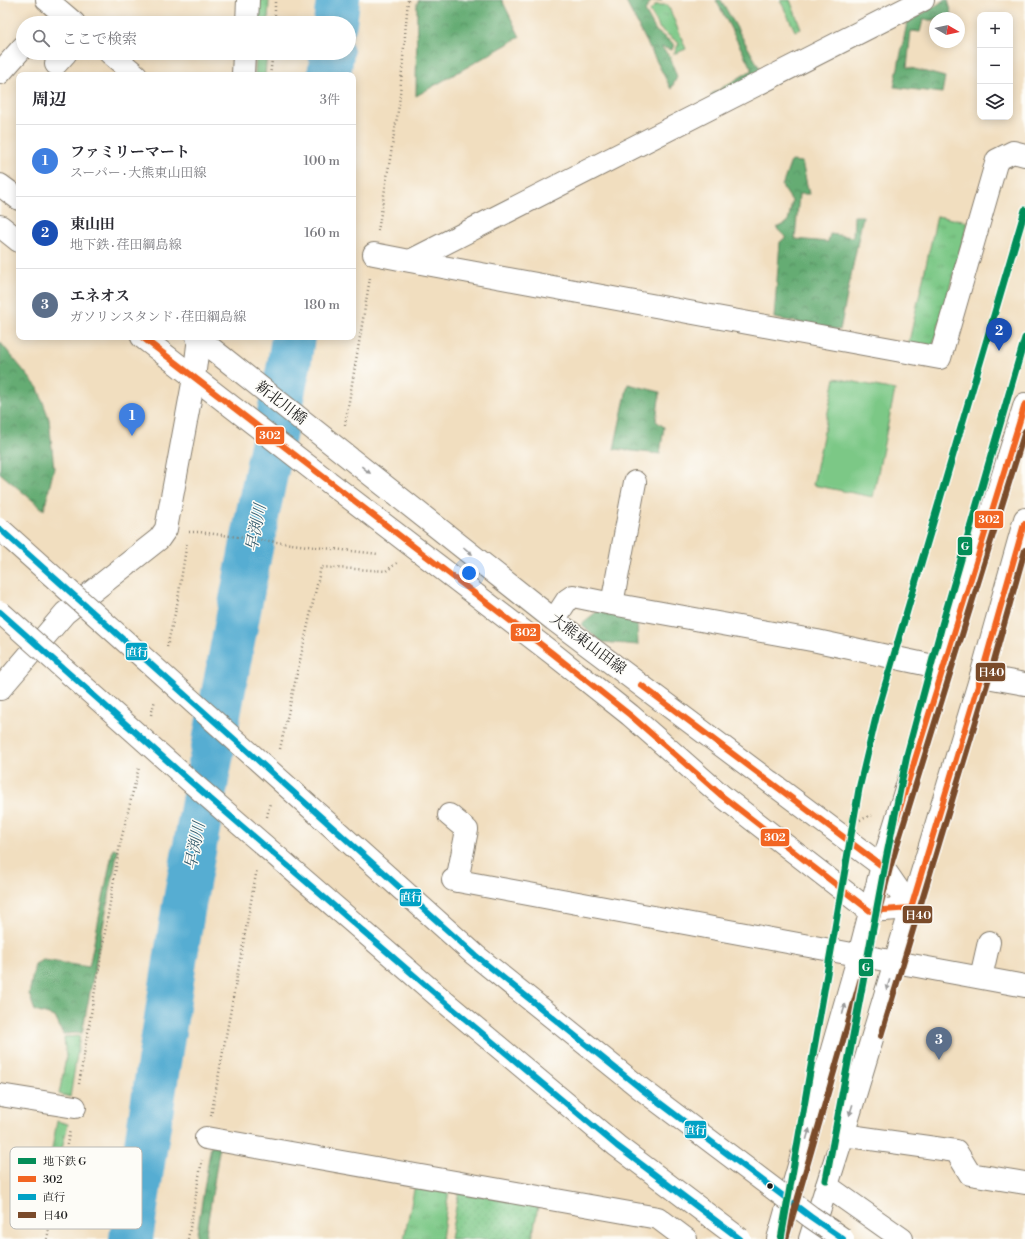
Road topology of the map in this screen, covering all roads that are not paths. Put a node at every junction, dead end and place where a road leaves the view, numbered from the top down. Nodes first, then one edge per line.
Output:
1 (47, 0) edge
2 (248, 0) edge
3 (923, 0) edge
4 (66, 16) edge
5 (247, 16) edge
6 (16, 55) edge
7 (118, 60) edge
8 (244, 60) edge
9 (132, 72) edge
10 (243, 72) edge
11 (0, 73) edge
12 (1025, 155) edge
13 (0, 185) edge
14 (16, 197) edge
15 (0, 226) edge
16 (16, 239) edge
17 (374, 254) road end
18 (410, 261) junction
19 (146, 340) edge
20 (198, 340) edge
21 (201, 340) edge
22 (194, 378) junction
23 (1025, 404) edge
24 (338, 448) joint
25 (635, 482) dead end
26 (1025, 519) edge
27 (0, 529) edge
28 (612, 604) junction
29 (0, 612) edge
30 (554, 620) junction
31 (943, 668) junction
32 (981, 676) junction
33 (1025, 684) edge
34 (0, 689) edge
35 (449, 815) dead end
36 (882, 866) junction
37 (911, 908) junction
38 (870, 912) junction
39 (989, 942) dead end
40 (859, 955) junction
41 (895, 961) junction
42 (981, 977) junction
43 (1025, 986) edge
44 (0, 1095) edge
45 (75, 1107) road end
46 (843, 1135) junction
47 (206, 1138) road end
48 (1025, 1183) edge
49 (827, 1186) junction
50 (686, 1239) edge
51 (740, 1239) edge
52 (778, 1239) edge
53 (810, 1239) edge
54 (843, 1239) edge
55 (902, 1239) edge

1 - 4 main road
2 - 5 main road
3 - 18 main road
6 - 11 main road
7 - 9 main road
8 - 10 main road
12 - 18 main road
13 - 14 main road
15 - 16 main road
17 - 18 main road
19 - 22 main road
20 - 22 main road
21 - 24 main road, 新北川橋
22 - 34 main road
22 - 38 main road, 大熊東山田線
23 - 31 main road
24 -> 30 main road, 大熊東山田線
25 - 28 main road
26 - 32 main road
27 - 54 main road, bridge
28 - 30 main road
28 - 31 main road
29 - 51 main road, bridge
30 - 36 main road, 大熊東山田線
31 - 36 main road
32 - 33 main road
32 - 37 main road
35 - 40 main road
36 - 37 main road, 大熊東山田線
36 - 38 main road
37 - 38 main road
37 - 41 main road
38 - 40 main road
39 - 42 main road
40 - 41 main road
52 -> 40 main road
41 - 42 main road
41 -> 46 main road
42 - 43 main road
44 - 45 main road
46 - 48 main road
46 - 49 main road
47 - 50 main road
49 - 53 main road
49 - 55 main road

